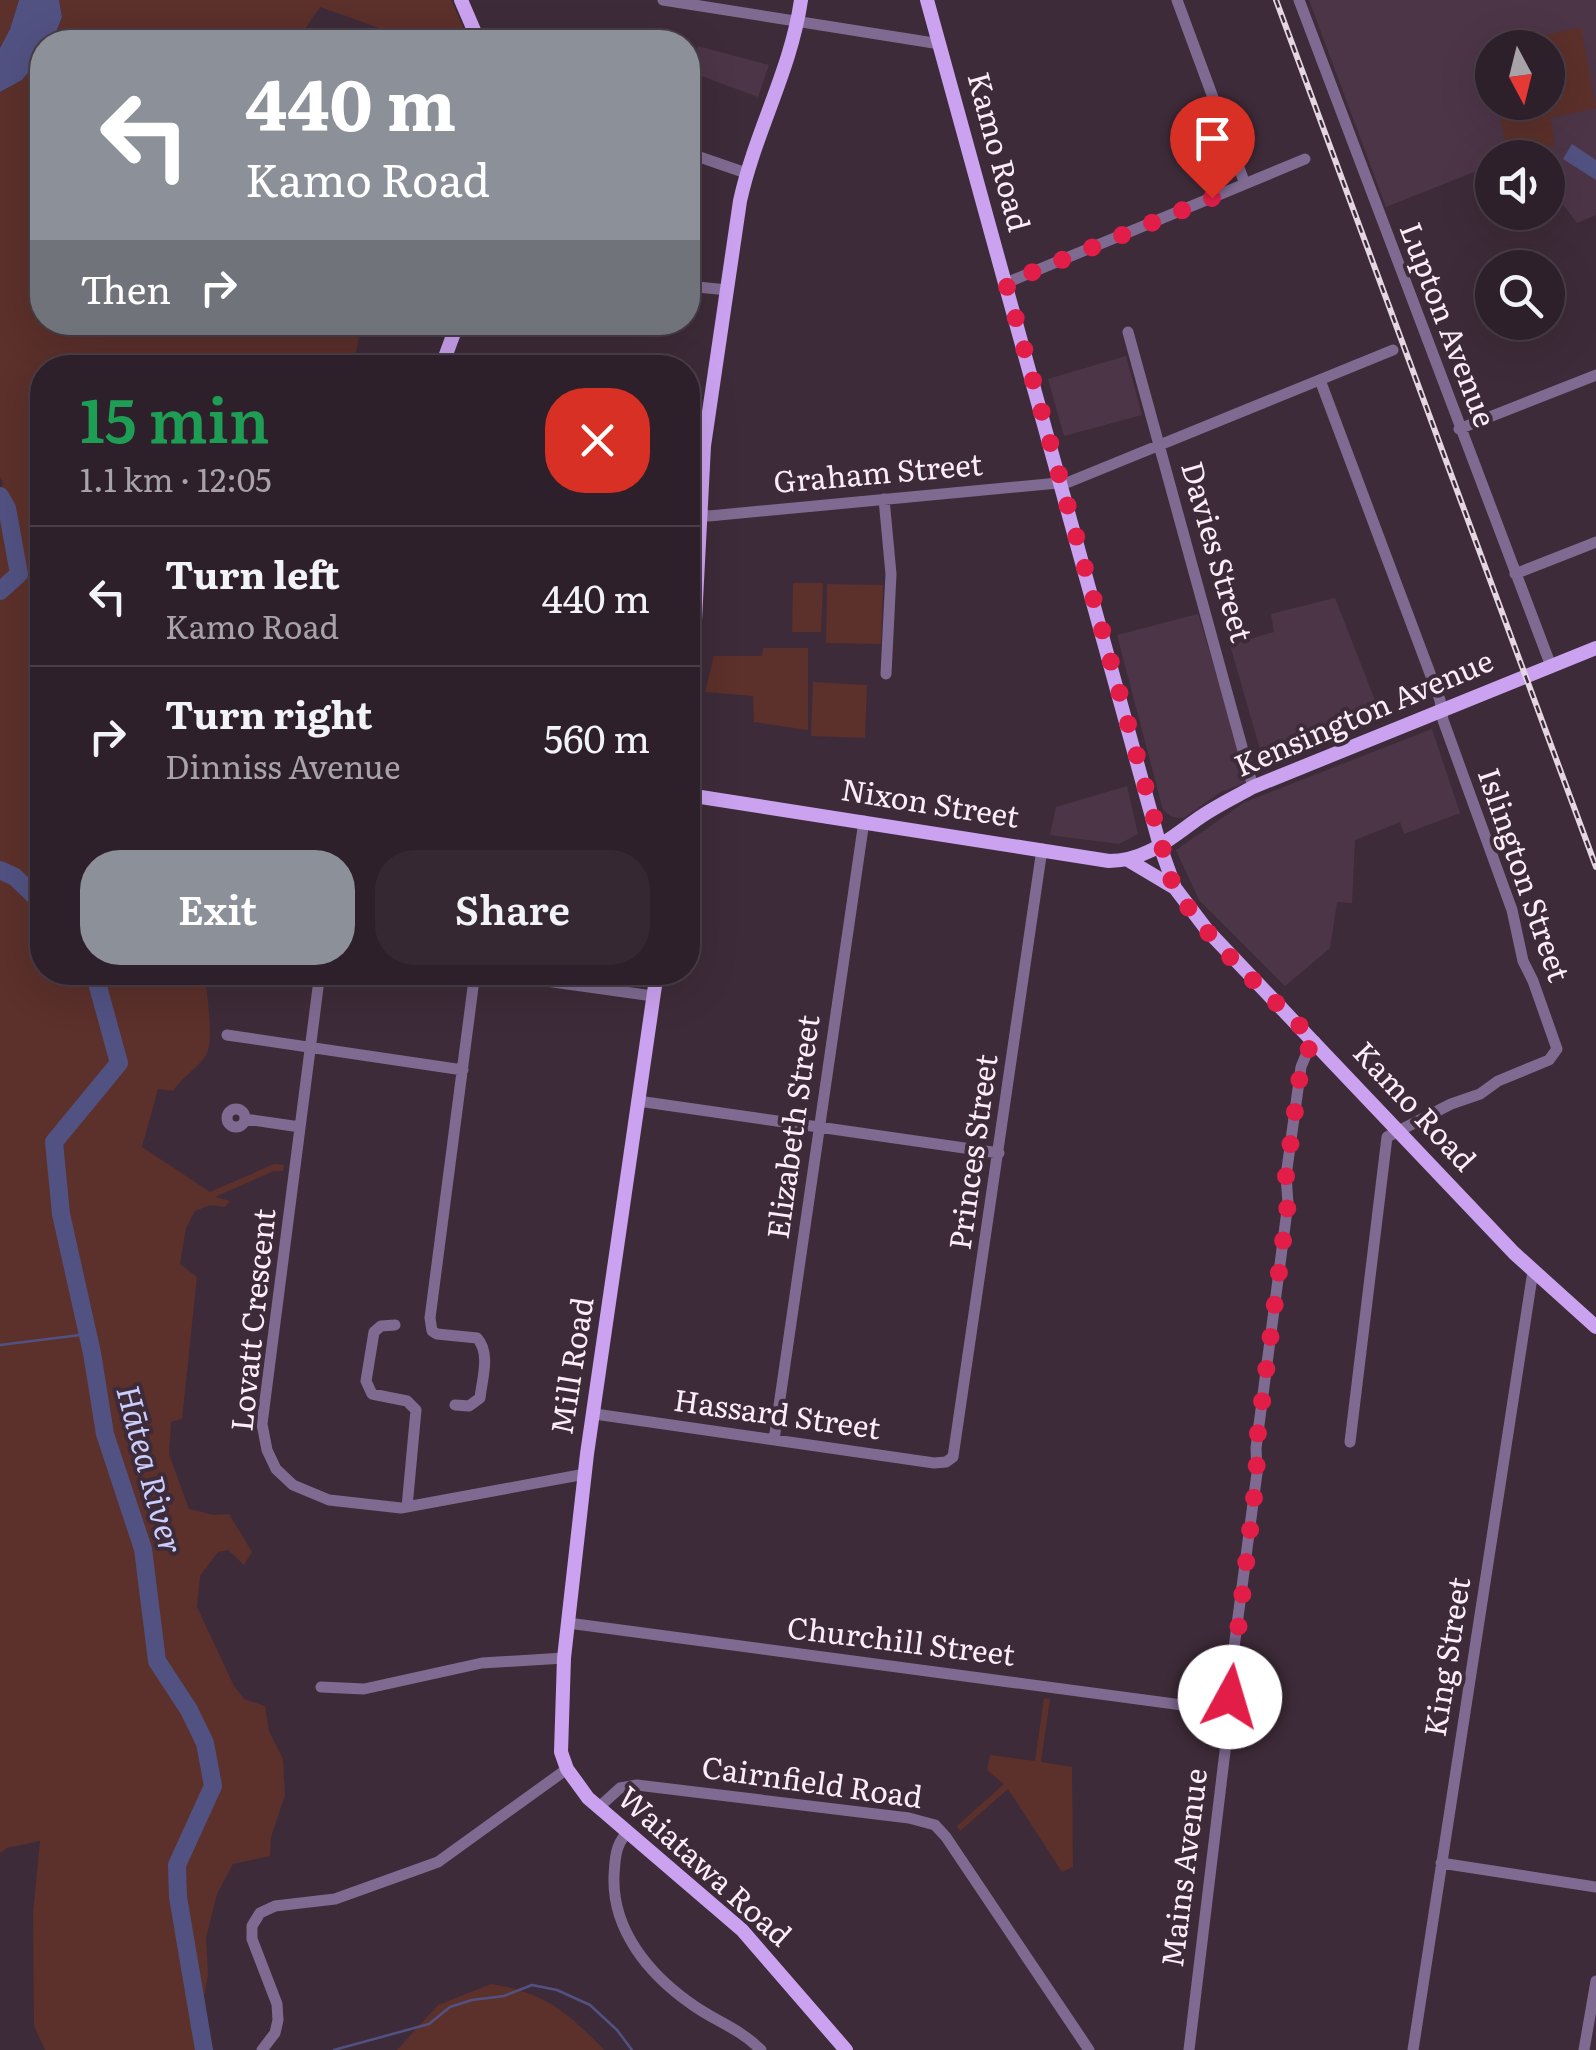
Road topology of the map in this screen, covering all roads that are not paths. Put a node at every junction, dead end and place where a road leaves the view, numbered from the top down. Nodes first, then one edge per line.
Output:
1 (461, 0) edge
2 (663, 0) edge
3 (801, 0) edge
4 (926, 0) edge
5 (1178, 0) edge
6 (1300, 0) edge
7 (798, 22) junction
8 (474, 30) edge
9 (940, 44) junction
10 (700, 157) edge
11 (1305, 159) dead end
12 (746, 173) junction
13 (1245, 184) junction
14 (1006, 283) junction
15 (700, 287) edge
16 (727, 290) junction
17 (1128, 332) dead end
18 (1393, 350) dead end
19 (1596, 375) edge
20 (1320, 380) junction
21 (1459, 429) junction
22 (1160, 447) junction
23 (700, 471) edge
24 (1061, 482) junction
25 (884, 498) junction
26 (700, 513) edge
27 (1596, 542) edge
28 (1514, 574) junction
29 (1596, 648) edge
30 (1550, 666) junction
31 (886, 674) dead end
32 (1442, 712) junction
33 (1253, 787) junction
34 (700, 797) edge
35 (864, 821) junction
36 (1160, 846) junction
37 (1042, 849) junction
38 (1128, 860) junction
39 (1176, 888) junction
40 (318, 985) edge
41 (476, 985) edge
42 (573, 985) edge
43 (655, 985) edge
44 (654, 996) junction
45 (226, 1035) dead end
46 (1315, 1041) junction
47 (310, 1049) junction
48 (462, 1070) junction
49 (638, 1101) junction
50 (244, 1120) dead end
51 (300, 1127) junction
52 (820, 1127) junction
53 (1396, 1130) junction
54 (998, 1153) junction
55 (1533, 1271) junction
56 (395, 1326) dead end
57 (1596, 1327) edge
58 (455, 1405) dead end
59 (595, 1414) junction
60 (774, 1440) junction
61 (1350, 1442) dead end
62 (950, 1460) joint
63 (585, 1474) junction
64 (406, 1507) junction
65 (568, 1623) junction
66 (564, 1658) junction
67 (321, 1686) dead end
68 (1227, 1711) junction
69 (567, 1769) junction
70 (598, 1808) junction
71 (626, 1834) junction
72 (1442, 1863) junction
73 (1596, 1887) edge
74 (1596, 1982) edge
75 (262, 2050) edge
76 (761, 2050) edge
77 (846, 2050) edge
78 (1089, 2050) edge
79 (1190, 2050) edge
80 (1413, 2050) edge
81 (1584, 2050) edge

1 - 8 main road
2 - 7 street
3 - 7 main road
4 - 9 main road, Kamo Road
5 - 13 street
6 - 21 street, Lupton Avenue
7 - 9 street
7 - 12 main road
9 - 14 main road, Kamo Road
10 - 12 street
11 - 13 street
12 - 16 main road
13 - 14 street
14 - 24 main road, Kamo Road
15 - 16 street
16 - 23 main road
17 - 22 street, Davies Street
18 - 20 street, Graham Street
19 - 21 street
20 - 22 street, Graham Street
20 - 32 street, Islington Street
21 - 28 street, Lupton Avenue
22 - 24 street, Graham Street
22 - 33 street, Davies Street
24 - 25 street, Graham Street
24 - 36 main road, Kamo Road
25 - 26 street, Graham Street
25 - 31 street
27 - 28 street
28 - 30 street, Lupton Avenue
29 - 30 main road, Kensington Avenue
30 - 32 main road, Kensington Avenue
32 - 33 main road, Kensington Avenue
32 - 53 street, Islington Street
33 - 36 main road, Kensington Avenue
34 - 35 main road, Nixon Street
35 - 37 main road, Nixon Street
35 - 52 street, Elizabeth Street
36 - 38 main road, Nixon Street
36 - 39 main road, Kamo Road
37 - 38 main road, Nixon Street
37 - 54 street, Princes Street
38 - 39 main road
39 - 46 main road, Kamo Road
40 - 47 street, Lovatt Crescent
41 - 48 street
42 - 44 street
43 - 44 main road, Mill Road
44 - 49 main road, Mill Road
45 - 47 street
46 - 53 main road, Kamo Road
46 - 68 street, Mains Avenue
47 - 48 street
47 - 51 street, Lovatt Crescent
48 - 58 street
49 - 52 street
49 - 59 main road, Mill Road
50 - 51 street
51 - 64 street, Lovatt Crescent
52 - 54 street
52 - 60 street, Elizabeth Street
53 - 55 main road, Kamo Road
53 - 61 street
54 - 62 street, Princes Street
55 - 57 main road, Kamo Road
55 - 72 street, King Street
56 - 64 street
59 - 60 street, Hassard Street
59 - 63 main road, Mill Road
60 - 62 street, Hassard Street
63 - 64 street, Lovatt Crescent
63 - 65 main road, Mill Road
65 - 66 main road, Mill Road
65 - 68 street, Churchill Street
66 - 67 street
66 - 69 main road, Mill Road
68 - 79 street, Mains Avenue
69 - 70 main road, Waiatawa Road
69 - 75 street
70 - 71 main road, Waiatawa Road
70 - 78 street, Cairnfield Road
71 - 76 street
71 - 77 main road, Waiatawa Road
72 - 73 street
72 - 80 street, King Street
74 - 81 street

